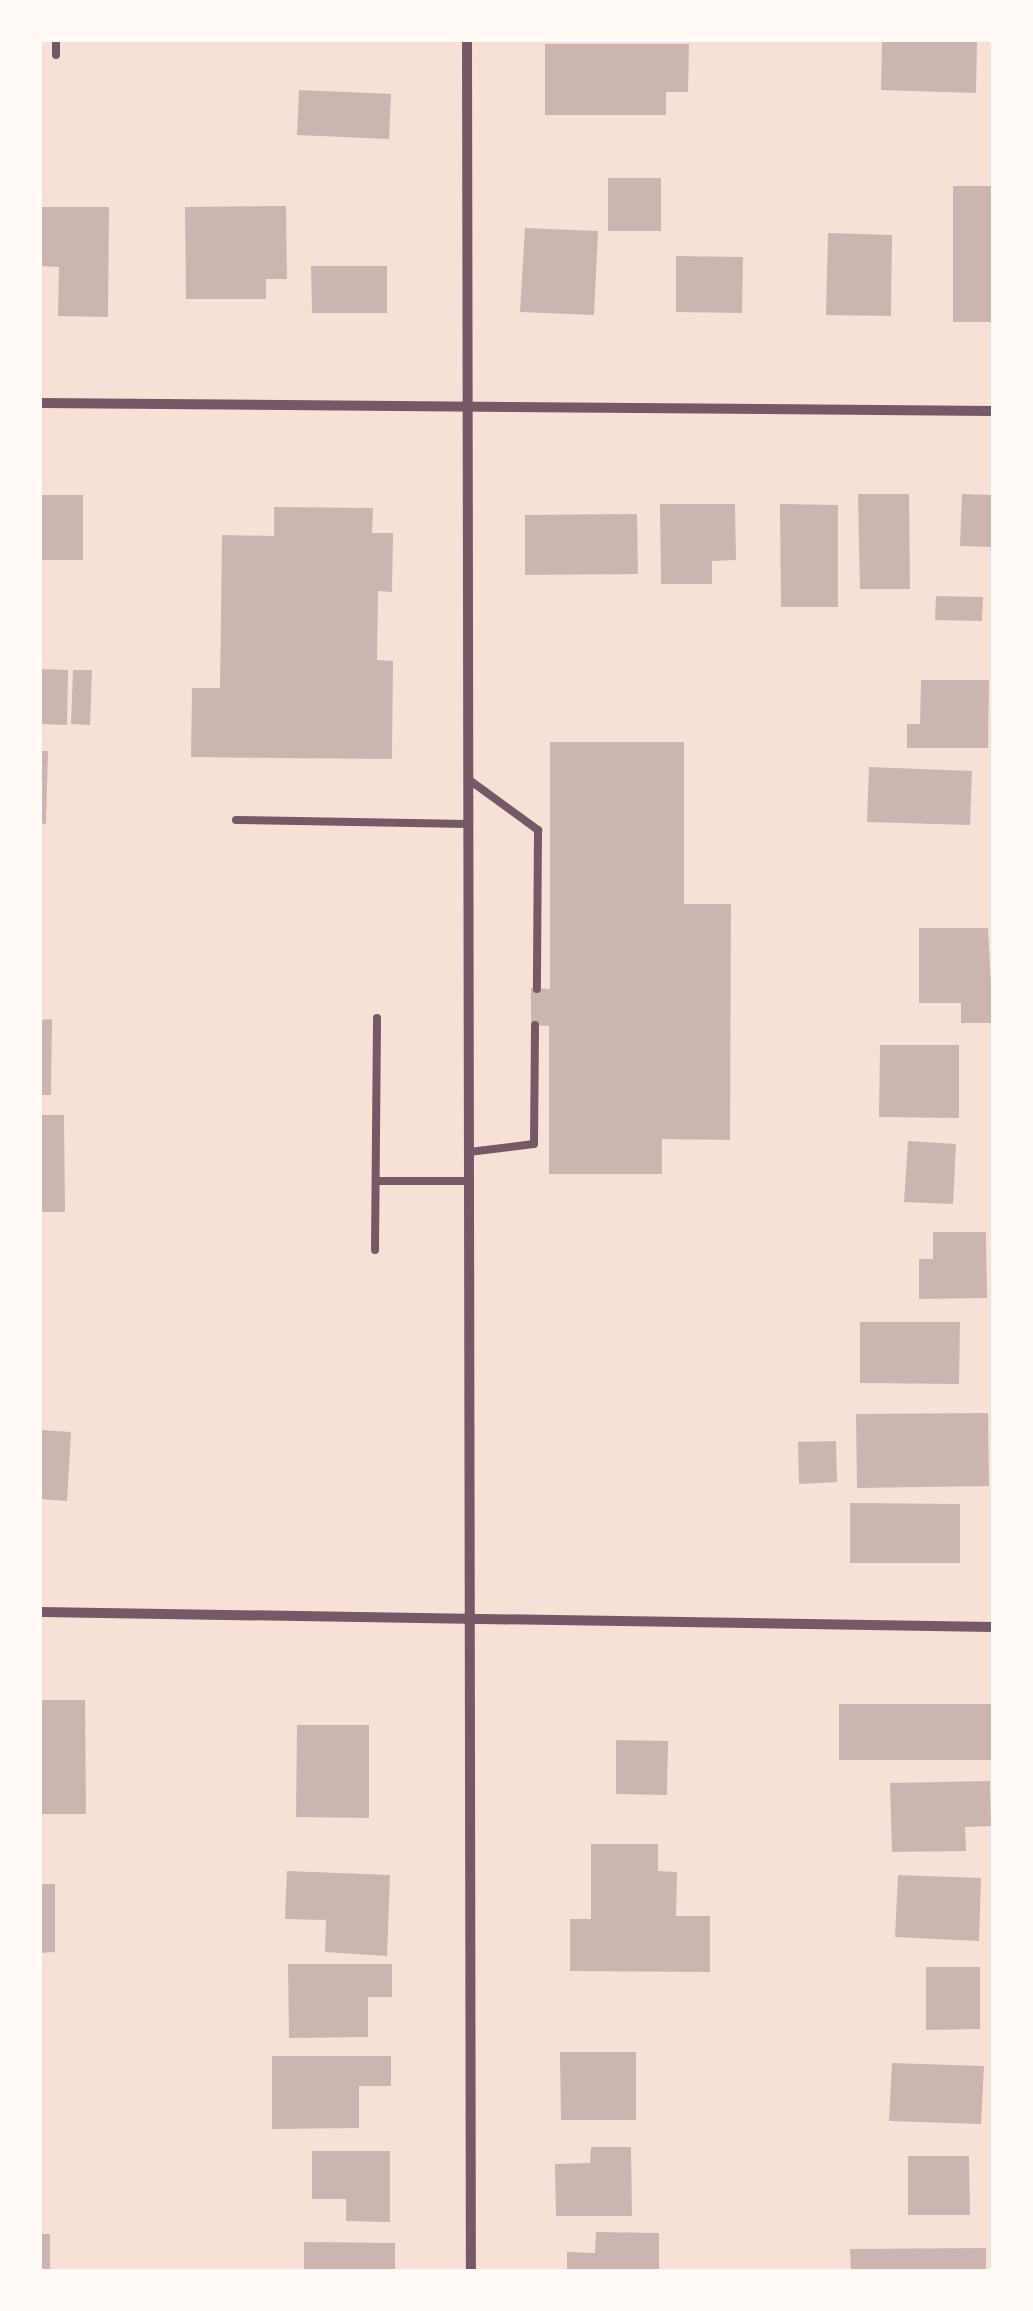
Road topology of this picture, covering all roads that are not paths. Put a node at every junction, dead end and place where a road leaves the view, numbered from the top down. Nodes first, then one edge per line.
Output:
1 (56, 40) edge
2 (468, 40) edge
3 (56, 54) dead end
4 (40, 403) edge
5 (467, 403) junction
6 (993, 411) edge
7 (468, 779) junction
8 (236, 820) dead end
9 (468, 824) junction
10 (537, 988) dead end
11 (377, 1018) dead end
12 (535, 1025) dead end
13 (469, 1152) junction
14 (376, 1181) junction
15 (468, 1181) junction
16 (375, 1250) dead end
17 (40, 1612) edge
18 (470, 1619) junction
19 (993, 1628) edge
20 (471, 2271) edge

1 - 3 lane
2 - 5 street
4 - 5 street
5 - 6 street
5 - 7 street
7 - 9 street
7 - 10 lane
8 - 9 lane
9 - 13 street
11 - 14 lane
12 - 13 lane
13 - 15 street
14 - 15 lane
14 - 16 lane
15 - 18 street
17 - 18 street
18 - 19 street
18 - 20 street

